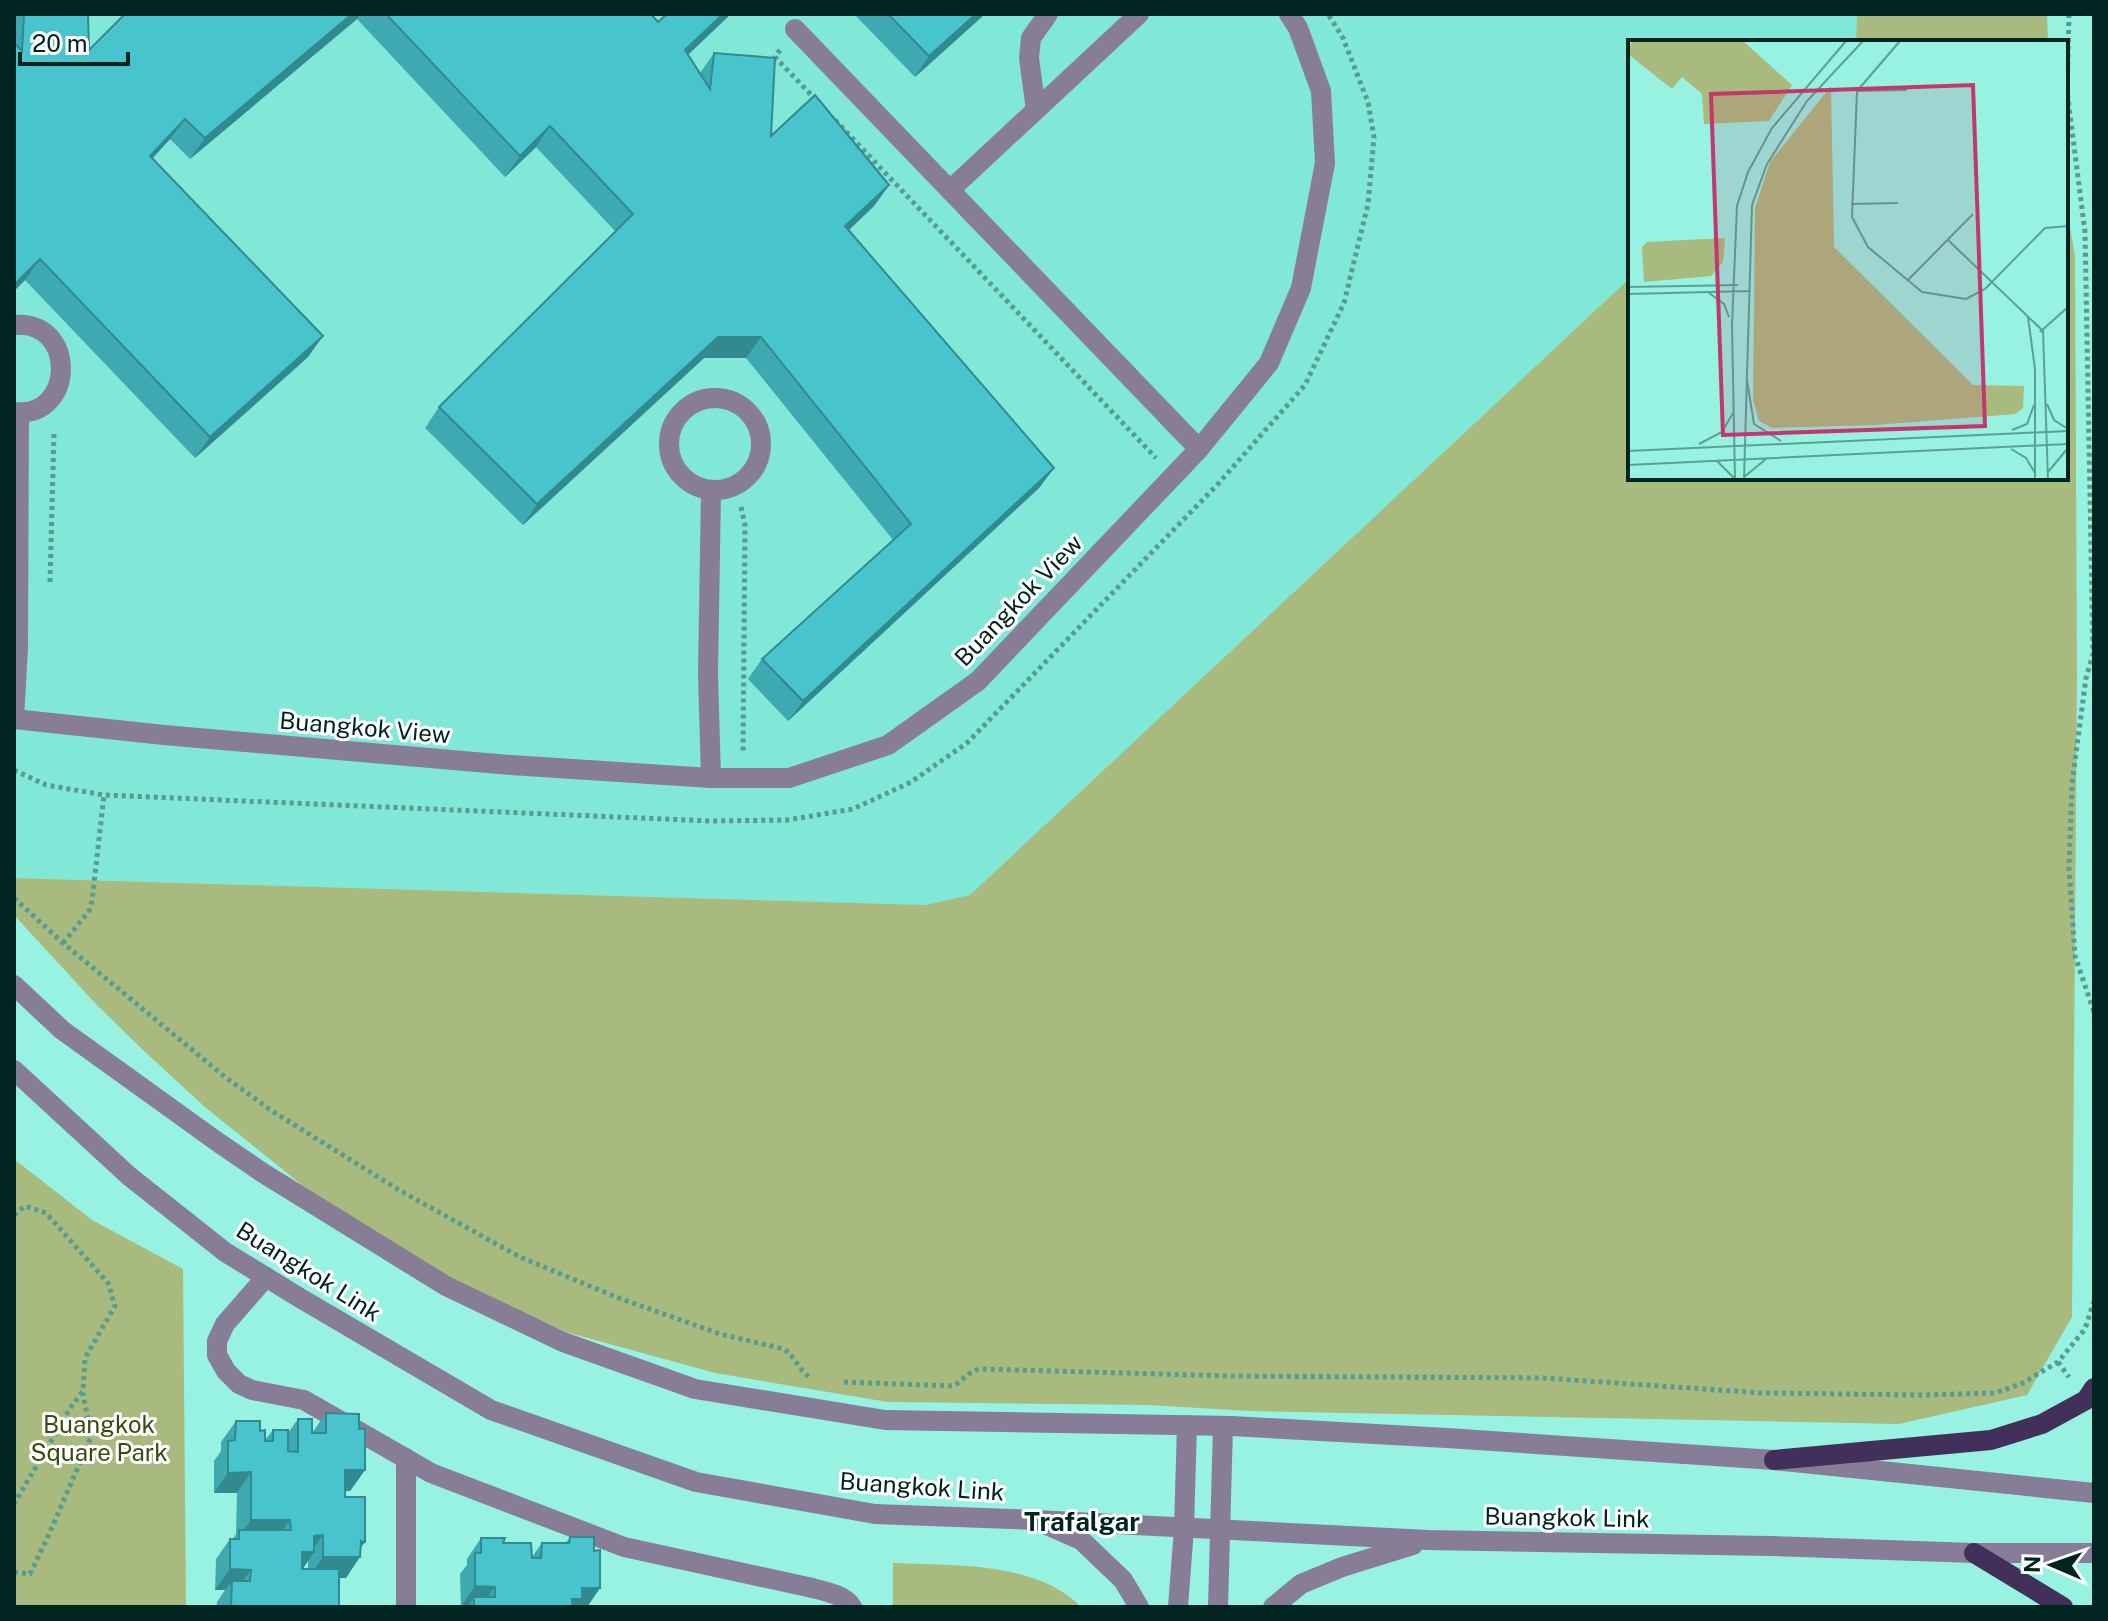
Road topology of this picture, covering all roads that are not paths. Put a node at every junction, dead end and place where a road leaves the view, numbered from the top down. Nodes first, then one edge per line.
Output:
1 (1048, 14) edge
2 (1139, 14) edge
3 (1289, 14) edge
4 (795, 29) road end
5 (1036, 110) junction
6 (950, 190) junction
7 (14, 325) edge
8 (16, 412) edge
9 (1199, 449) junction
10 (711, 491) junction
11 (14, 719) edge
12 (711, 778) junction
13 (14, 985) edge
14 (14, 1070) edge
15 (266, 1277) junction
16 (2094, 1388) edge
17 (1187, 1425) junction
18 (1223, 1426) junction
19 (406, 1458) junction
20 (1774, 1460) junction
21 (2094, 1493) edge
22 (1036, 1520) junction
23 (1184, 1528) junction
24 (1220, 1529) junction
25 (1428, 1540) junction
26 (1974, 1553) junction
27 (2094, 1553) edge
28 (406, 1607) edge
29 (852, 1607) edge
30 (1139, 1607) edge
31 (1178, 1607) edge
32 (1218, 1607) edge
33 (1273, 1607) edge
34 (2063, 1607) edge

1 - 5 street
2 - 5 street
3 - 9 street, Buangkok View
4 - 6 street
5 - 6 street
6 - 9 street
7 - 8 street, Buangkok View
8 - 11 street, Buangkok View
9 - 12 street, Buangkok View
10 - 10 street
10 - 12 street
11 - 12 street, Buangkok View
13 - 17 street
14 - 15 street, Buangkok Link
15 - 19 street
15 - 22 street, Buangkok Link
16 - 20 main road
17 - 18 street
17 - 23 street
18 - 20 street
18 - 24 street
19 - 28 street
19 - 29 street
20 - 21 street
22 - 23 street, Buangkok Link
22 - 30 street
23 - 24 street, Buangkok Link
23 - 31 street
24 - 25 street, Buangkok Link
24 - 32 street
25 - 26 street, Buangkok Link
25 - 33 street
26 - 27 street, Buangkok Link
26 - 34 main road

